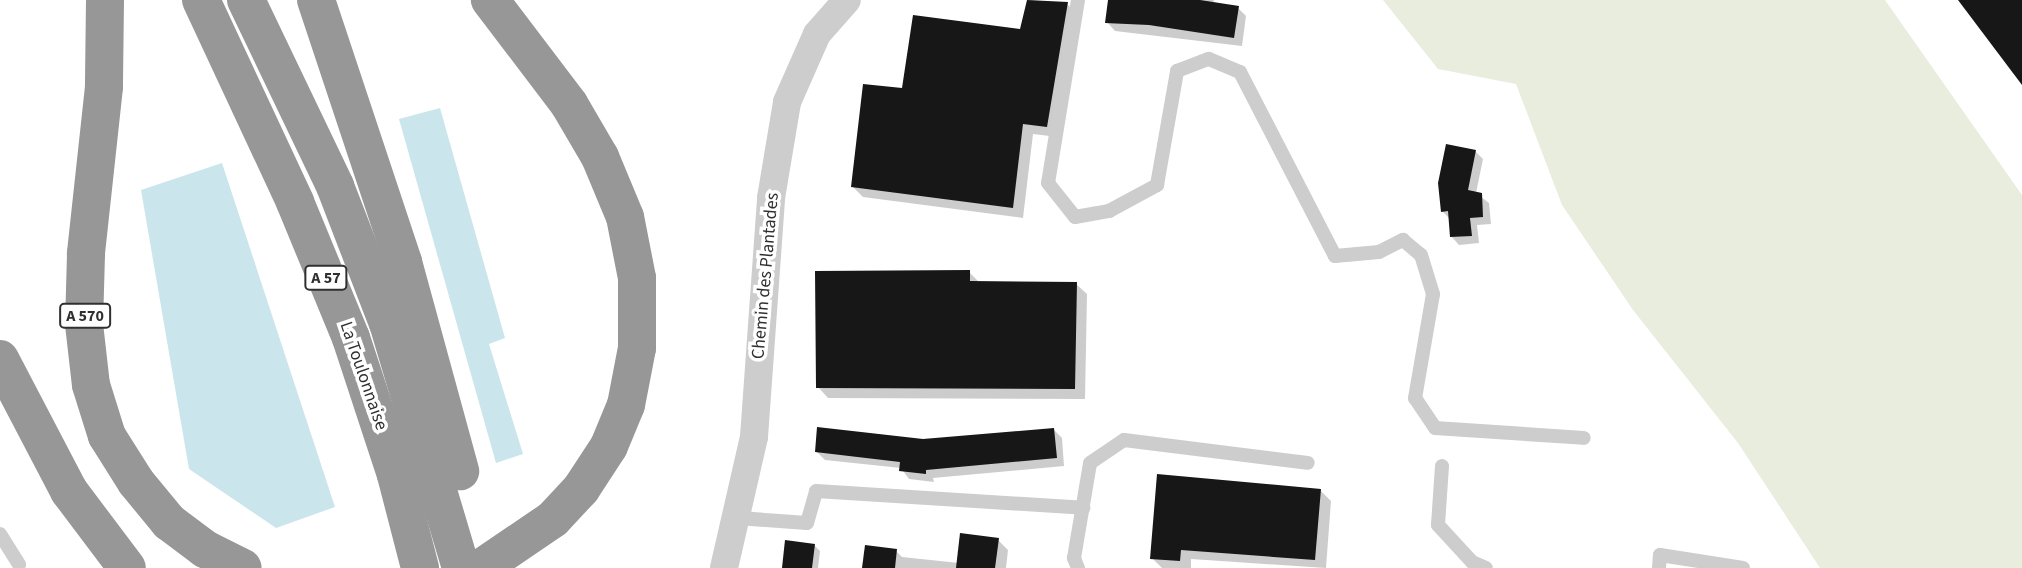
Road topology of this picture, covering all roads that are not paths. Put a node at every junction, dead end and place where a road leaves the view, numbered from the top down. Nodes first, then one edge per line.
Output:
1 (105, 0) edge
2 (201, 0) edge
3 (246, 0) edge
4 (316, 0) edge
5 (490, 0) edge
6 (847, 0) edge
7 (1077, 0) edge
8 (0, 359) edge
9 (1584, 438) dead end
10 (1308, 463) dead end
11 (1442, 466) dead end
12 (1083, 508) junction
13 (738, 518) junction
14 (0, 534) edge
15 (19, 565) dead end
16 (127, 568) edge
17 (243, 568) edge
18 (420, 568) edge
19 (461, 568) edge
20 (483, 568) edge
21 (724, 568) edge
22 (1078, 568) edge
23 (1486, 568) edge
24 (1659, 568) edge
25 (1742, 568) edge

1 - 17 highway, A 570
2 - 18 highway, La Toulonnaise / A 57
3 - 19 highway, A 57
4 - 20 highway
5 - 20 highway
6 - 13 street, Chemin des Plantades
7 - 9 lane
8 - 16 highway
10 - 12 lane
11 - 23 lane
12 - 13 lane
12 - 22 lane
13 - 21 street, Chemin des Plantades
14 - 15 lane
24 - 25 lane

